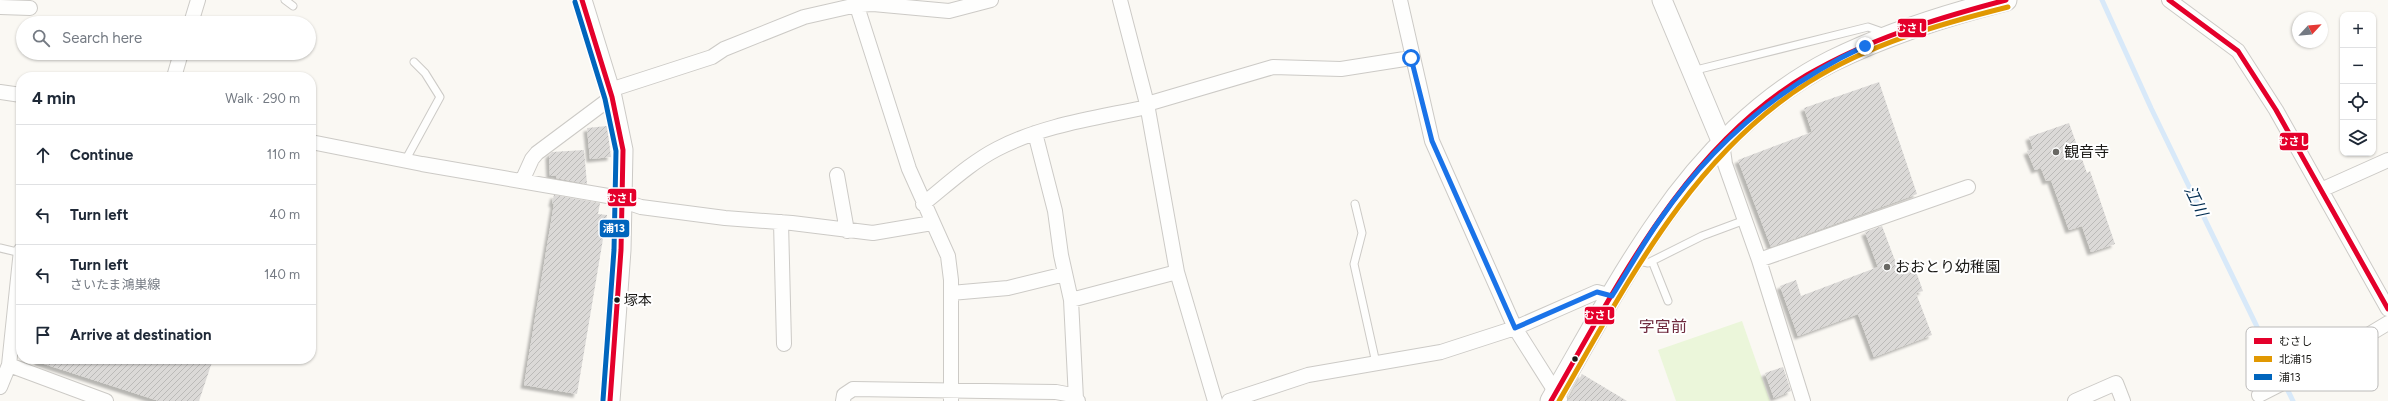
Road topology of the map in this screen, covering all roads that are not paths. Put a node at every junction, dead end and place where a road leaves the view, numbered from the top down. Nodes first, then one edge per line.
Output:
1 (198, 0) edge
2 (285, 0) edge
3 (582, 0) edge
4 (991, 0) edge
5 (1120, 0) edge
6 (1400, 0) edge
7 (1662, 0) edge
8 (2006, 0) edge
9 (2169, 0) edge
10 (856, 2) edge
11 (294, 6) dead end
12 (0, 7) edge
13 (30, 8) dead end
14 (193, 16) edge
15 (1892, 36) junction
16 (1411, 58) junction
17 (179, 60) edge
18 (414, 62) dead end
19 (175, 72) edge
20 (1692, 72) junction
21 (0, 92) edge
22 (16, 94) edge
23 (611, 94) junction
24 (1147, 105) junction
25 (1035, 133) junction
26 (316, 143) edge
27 (1722, 143) junction
28 (2388, 160) edge
29 (405, 161) junction
30 (837, 175) dead end
31 (522, 181) junction
32 (1968, 188) dead end
33 (2321, 190) junction
34 (623, 201) junction
35 (923, 204) junction
36 (1354, 204) dead end
37 (1744, 220) junction
38 (781, 222) junction
39 (932, 223) junction
40 (847, 231) junction
41 (0, 248) edge
42 (16, 250) edge
43 (1759, 260) junction
44 (1643, 261) junction
45 (1177, 272) junction
46 (1065, 274) junction
47 (951, 293) junction
48 (1612, 296) junction
49 (16, 298) edge
50 (1070, 300) junction
51 (1668, 301) dead end
52 (2388, 309) edge
53 (2388, 323) edge
54 (1515, 328) junction
55 (2378, 329) edge
56 (784, 344) dead end
57 (1376, 363) junction
58 (9, 365) junction
59 (0, 387) edge
60 (951, 395) edge
61 (1556, 398) edge
62 (1077, 400) edge
63 (106, 401) edge
64 (610, 401) edge
65 (843, 401) edge
66 (1215, 401) edge
67 (1229, 401) edge
68 (1803, 401) edge
69 (2075, 401) edge
70 (2123, 401) edge

1 - 14 street
2 - 11 lane
3 - 23 street
4 - 10 street
5 - 24 street
6 - 16 street
7 - 20 street
8 - 15 main road
9 - 33 street
10 - 23 street
10 - 35 street
12 - 13 street
15 - 20 lane
15 - 27 main road
16 - 24 street
16 - 54 street
17 - 19 street
18 - 29 lane
20 - 27 street
21 - 22 street
23 - 31 street
23 - 34 street
24 - 25 street
24 - 45 street
25 - 35 street
25 - 46 street
26 - 29 street
27 - 37 street
27 - 44 main road
28 - 33 street
29 - 31 street
30 - 40 street
31 - 34 street
32 - 43 street
33 - 52 street
34 - 38 street
34 - 64 street
35 - 39 street
36 - 57 lane
37 - 43 street
37 - 44 lane
38 - 40 street
38 - 56 street
39 - 40 street
39 - 47 street
41 - 42 lane
43 - 68 street
44 - 48 main road
44 - 51 lane
45 - 50 street
45 - 66 street
46 - 47 street
46 - 50 street
47 - 60 street
48 - 54 street
48 - 61 main road
49 - 58 street
50 - 62 street
53 - 55 street
54 - 57 street
54 - 61 street
57 - 67 street
58 - 59 street
58 - 63 street
60 - 62 street
60 - 65 street
69 - 70 street

